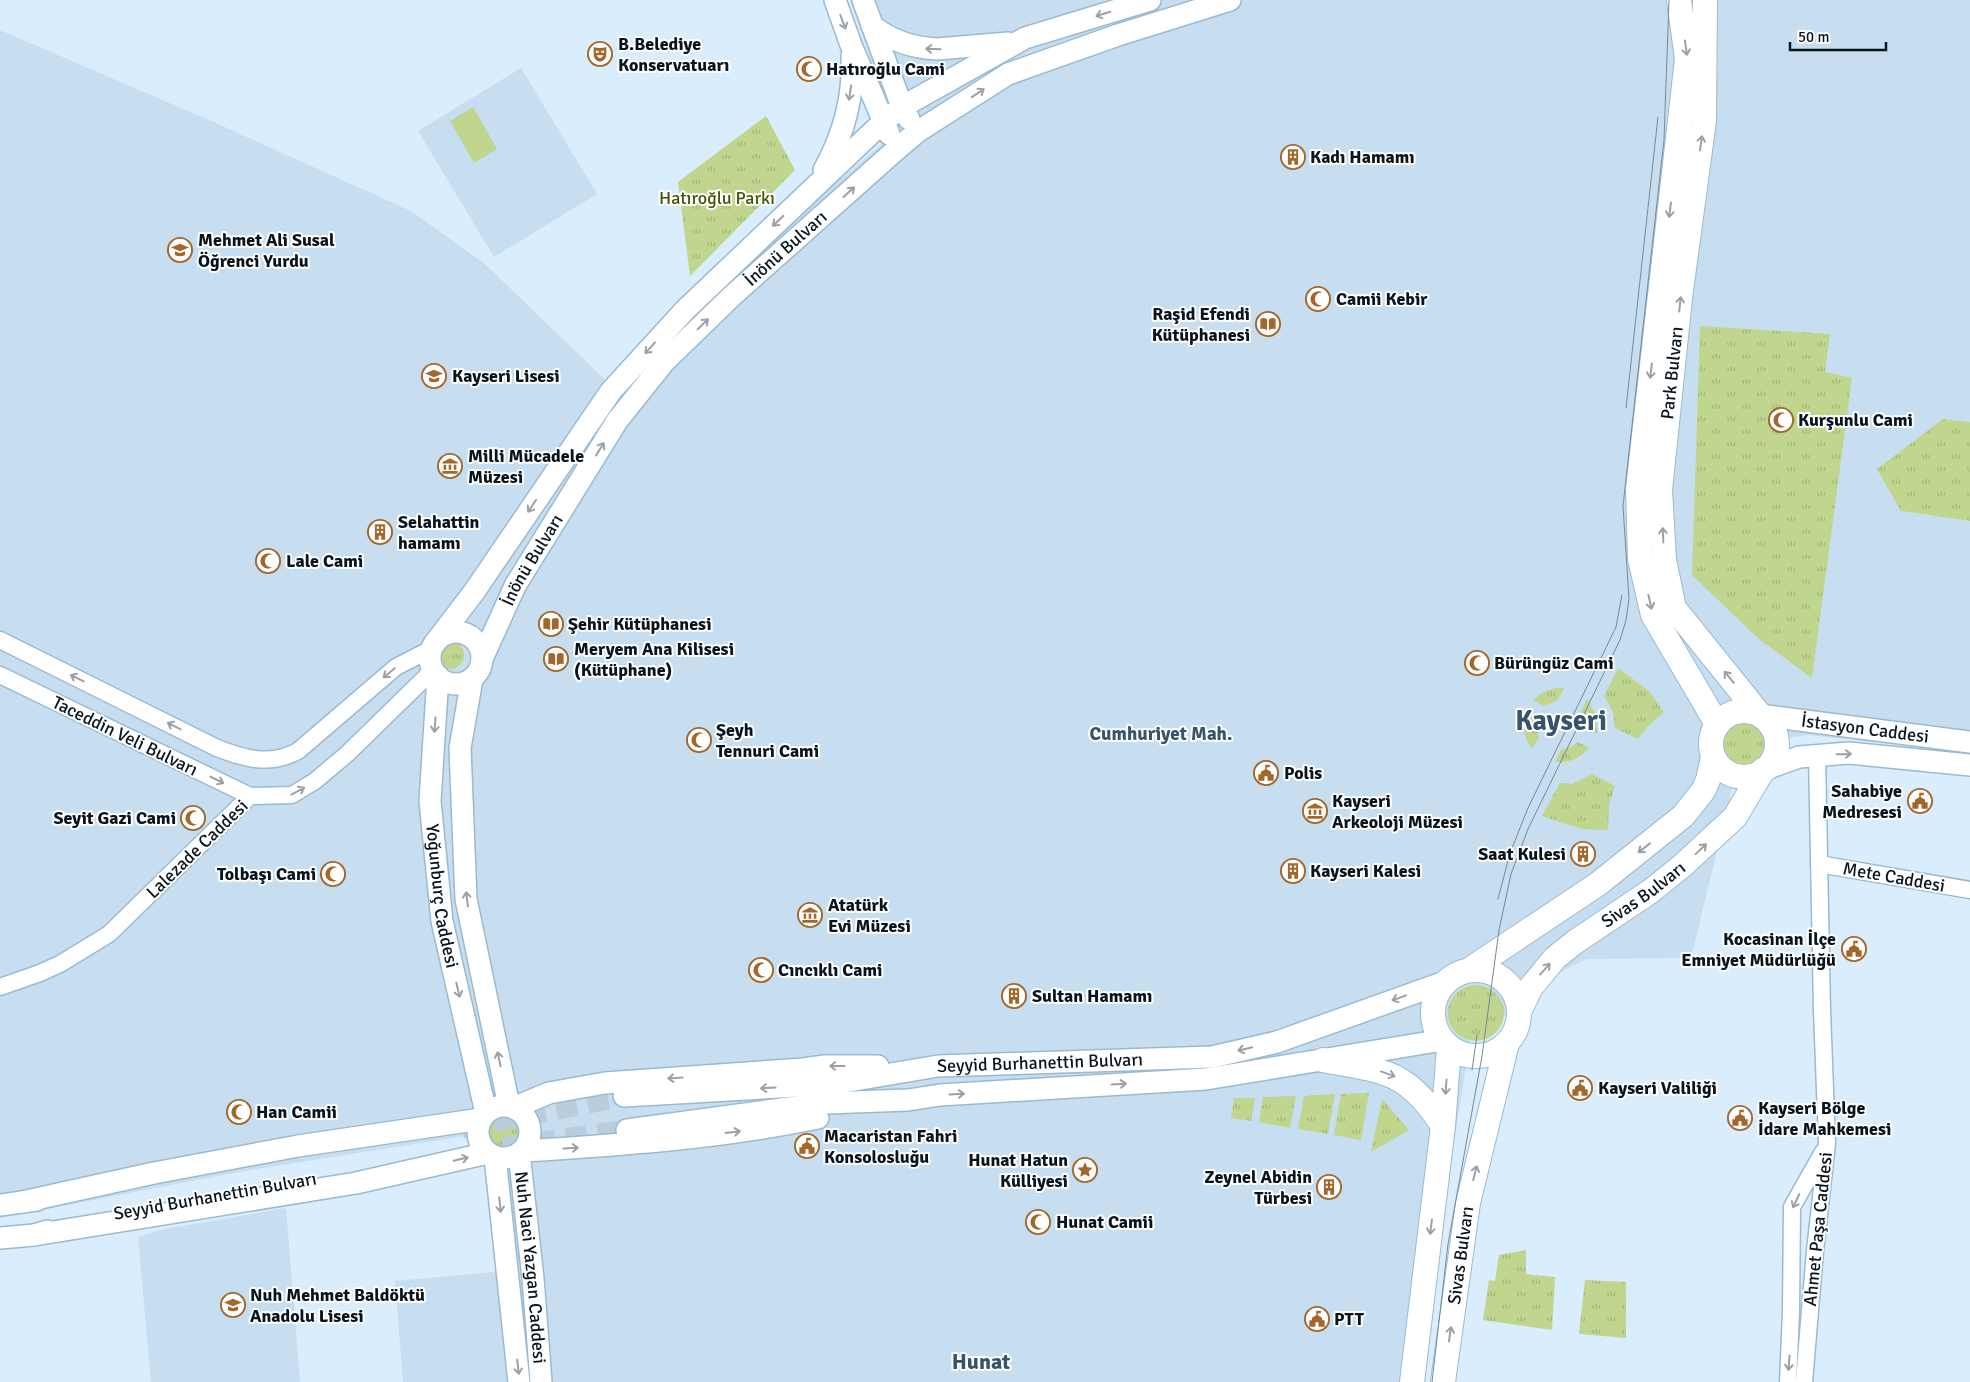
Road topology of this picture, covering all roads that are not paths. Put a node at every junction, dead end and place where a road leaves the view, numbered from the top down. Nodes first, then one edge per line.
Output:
1 (835, 0) edge
2 (863, 0) edge
3 (1150, 0) edge
4 (1230, 0) edge
5 (1679, 0) edge
6 (1705, 0) edge
7 (872, 26) junction
8 (1016, 43) junction
9 (851, 45) junction
10 (902, 106) junction
11 (883, 122) junction
12 (917, 132) junction
13 (897, 149) junction
14 (813, 187) junction
15 (0, 640) edge
16 (433, 646) junction
17 (482, 659) junction
18 (436, 673) junction
19 (0, 675) edge
20 (472, 679) junction
21 (1760, 715) junction
22 (1717, 724) junction
23 (1970, 742) edge
24 (1817, 755) junction
25 (1713, 757) junction
26 (1970, 765) edge
27 (1763, 770) junction
28 (250, 796) junction
29 (1819, 864) junction
30 (1970, 890) edge
31 (1469, 970) junction
32 (1445, 982) junction
33 (0, 988) edge
34 (1520, 1010) junction
35 (1446, 1043) junction
36 (1507, 1043) junction
37 (1323, 1060) junction
38 (938, 1066) junction
39 (624, 1096) tunnel mouth
40 (908, 1100) junction
41 (511, 1107) junction
42 (483, 1116) junction
43 (1443, 1126) junction
44 (627, 1130) tunnel mouth
45 (427, 1135) dead end
46 (1827, 1143) junction
47 (521, 1152) junction
48 (492, 1155) junction
49 (431, 1158) dead end
50 (22, 1202) junction
51 (0, 1205) edge
52 (34, 1235) junction
53 (0, 1238) edge
54 (520, 1382) edge
55 (541, 1382) edge
56 (1412, 1382) edge
57 (1443, 1382) edge
58 (1788, 1382) edge
59 (1804, 1382) edge

1 -> 9 main road
2 - 7 main road
3 -> 8 main road, İnönü Bulvarı
12 -> 4 main road, İnönü Bulvarı
5 -> 22 highway, Park Bulvarı
21 -> 6 highway, Park Bulvarı
8 -> 7 main road
7 - 10 main road
8 - 10 main road, İnönü Bulvarı
9 - 11 main road
9 -> 14 main road
10 - 11 main road, İnönü Bulvarı
10 - 12 main road
11 - 13 main road
11 - 14 main road, İnönü Bulvarı
12 - 13 main road, İnönü Bulvarı
17 -> 13 main road, İnönü Bulvarı
14 -> 16 main road, İnönü Bulvarı
16 -> 15 street, Taceddin Veli Bulvarı
16 - 17 main road
16 - 18 main road
17 - 20 main road
18 - 20 main road
28 -> 18 street, Lalezade Caddesi
18 -> 42 main road, Yoğunburç Caddesi
19 -> 28 street, Taceddin Veli Bulvarı
41 -> 20 main road, Yoğunburç Caddesi
21 - 22 highway
21 - 23 main road, İstasyon Caddesi
21 - 27 highway
22 - 25 highway
24 -> 26 main road, İstasyon Caddesi
24 - 27 main road, İstasyon Caddesi
24 - 29 street
25 - 27 highway
25 -> 31 highway, Sivas Bulvarı
34 -> 27 highway, Sivas Bulvarı
28 - 33 street, Lalezade Caddesi
29 - 30 street, Mete Caddesi
29 - 46 street
31 - 32 highway
31 - 34 highway
32 - 35 highway
32 -> 38 main road, Seyyid Burhanettin Bulvarı
34 - 36 highway
35 - 36 highway
35 - 37 main road, Seyyid Burhanettin Bulvarı
35 -> 43 highway, Sivas Bulvarı
57 -> 36 highway, Sivas Bulvarı
40 -> 37 main road, Seyyid Burhanettin Bulvarı
37 -> 43 highway
38 -> 39 main road, Seyyid Burhanettin Bulvarı
38 -> 41 main road
40 - 44 main road, Seyyid Burhanettin Bulvarı
47 -> 40 main road
41 - 42 main road
41 - 47 main road
42 - 48 main road
42 - 50 main road
43 -> 56 highway, Sivas Bulvarı
45 - 50 main road, Seyyid Burhanettin Bulvarı
46 -> 58 street, Ahmet Paşa Caddesi
46 - 59 street, Ahmet Paşa Caddesi
47 - 48 main road
47 - 55 main road, Nuh Naci Yazgan Caddesi
52 -> 48 main road
48 -> 54 main road, Nuh Naci Yazgan Caddesi
49 - 52 main road, Seyyid Burhanettin Bulvarı
50 - 51 main road, Seyyid Burhanettin Bulvarı
52 - 53 main road, Seyyid Burhanettin Bulvarı

